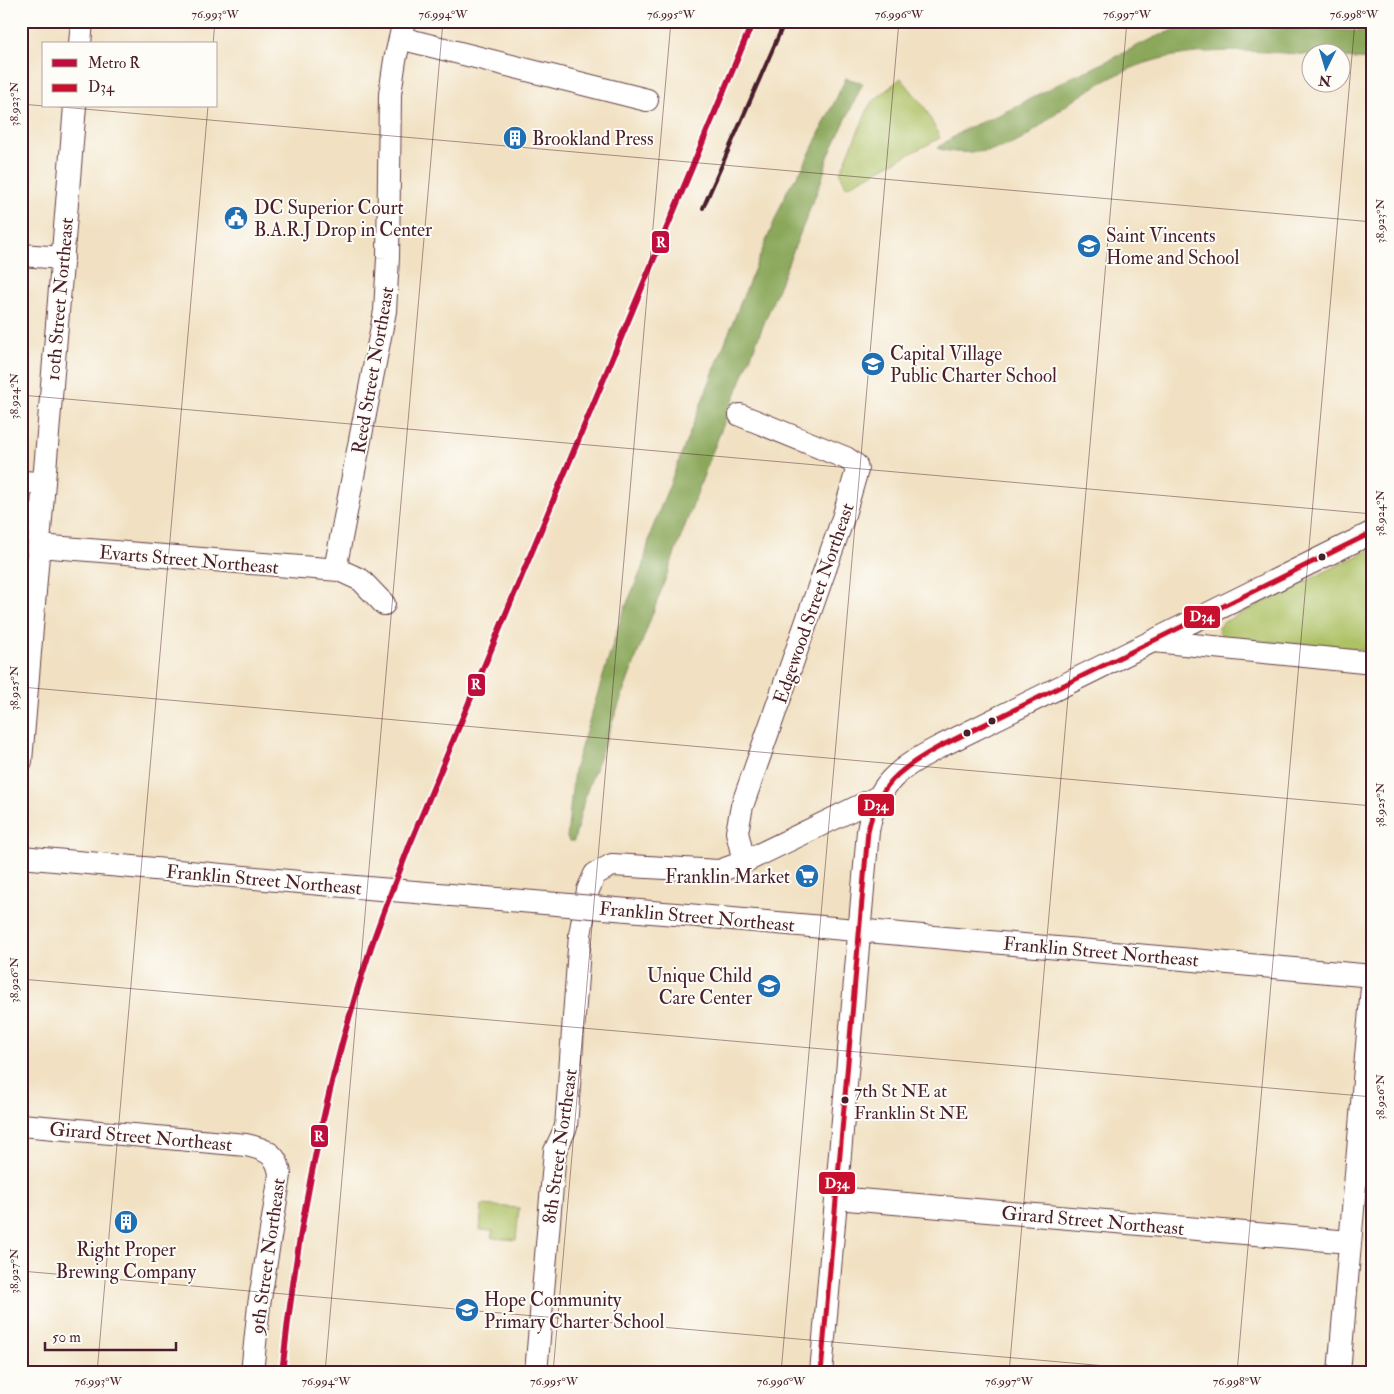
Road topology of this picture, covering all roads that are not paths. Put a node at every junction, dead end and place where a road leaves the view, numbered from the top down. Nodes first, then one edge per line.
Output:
1 (82, 21) edge
2 (402, 30) edge
3 (80, 42) edge
4 (648, 100) dead end
5 (75, 108) edge
6 (21, 255) edge
7 (63, 258) junction
8 (740, 415) dead end
9 (21, 482) edge
10 (44, 483) junction
11 (1373, 532) edge
12 (39, 546) junction
13 (339, 570) junction
14 (384, 604) dead end
15 (1154, 641) junction
16 (1373, 663) edge
17 (21, 761) edge
18 (878, 797) junction
19 (21, 857) edge
20 (744, 862) junction
21 (859, 929) junction
22 (1373, 976) edge
23 (21, 1125) edge
24 (262, 1148) joint
25 (836, 1198) junction
26 (1350, 1242) junction
27 (252, 1373) edge
28 (536, 1373) edge
29 (821, 1373) edge
30 (1339, 1373) edge

1 - 3 street
2 - 4 street
2 - 13 street, Reed Street Northeast
5 - 7 street, 10th Street Northeast
6 - 7 street
7 - 10 street, 10th Street Northeast
8 - 20 street, Edgewood Street Northeast
9 - 10 street
10 - 12 street, 10th Street Northeast
11 - 15 street
12 - 13 street, Evarts Street Northeast
12 - 17 street, 10th Street Northeast
13 - 14 street
15 - 16 street
15 - 18 street
18 - 20 street
18 - 21 street
19 - 21 street, Franklin Street Northeast, bridge
20 - 28 street, 8th Street Northeast
21 - 22 street, Franklin Street Northeast
21 - 25 street
22 - 26 street
23 - 24 street, Girard Street Northeast
24 - 27 street, 9th Street Northeast
25 - 26 street, Girard Street Northeast
25 - 29 street
26 - 30 street

